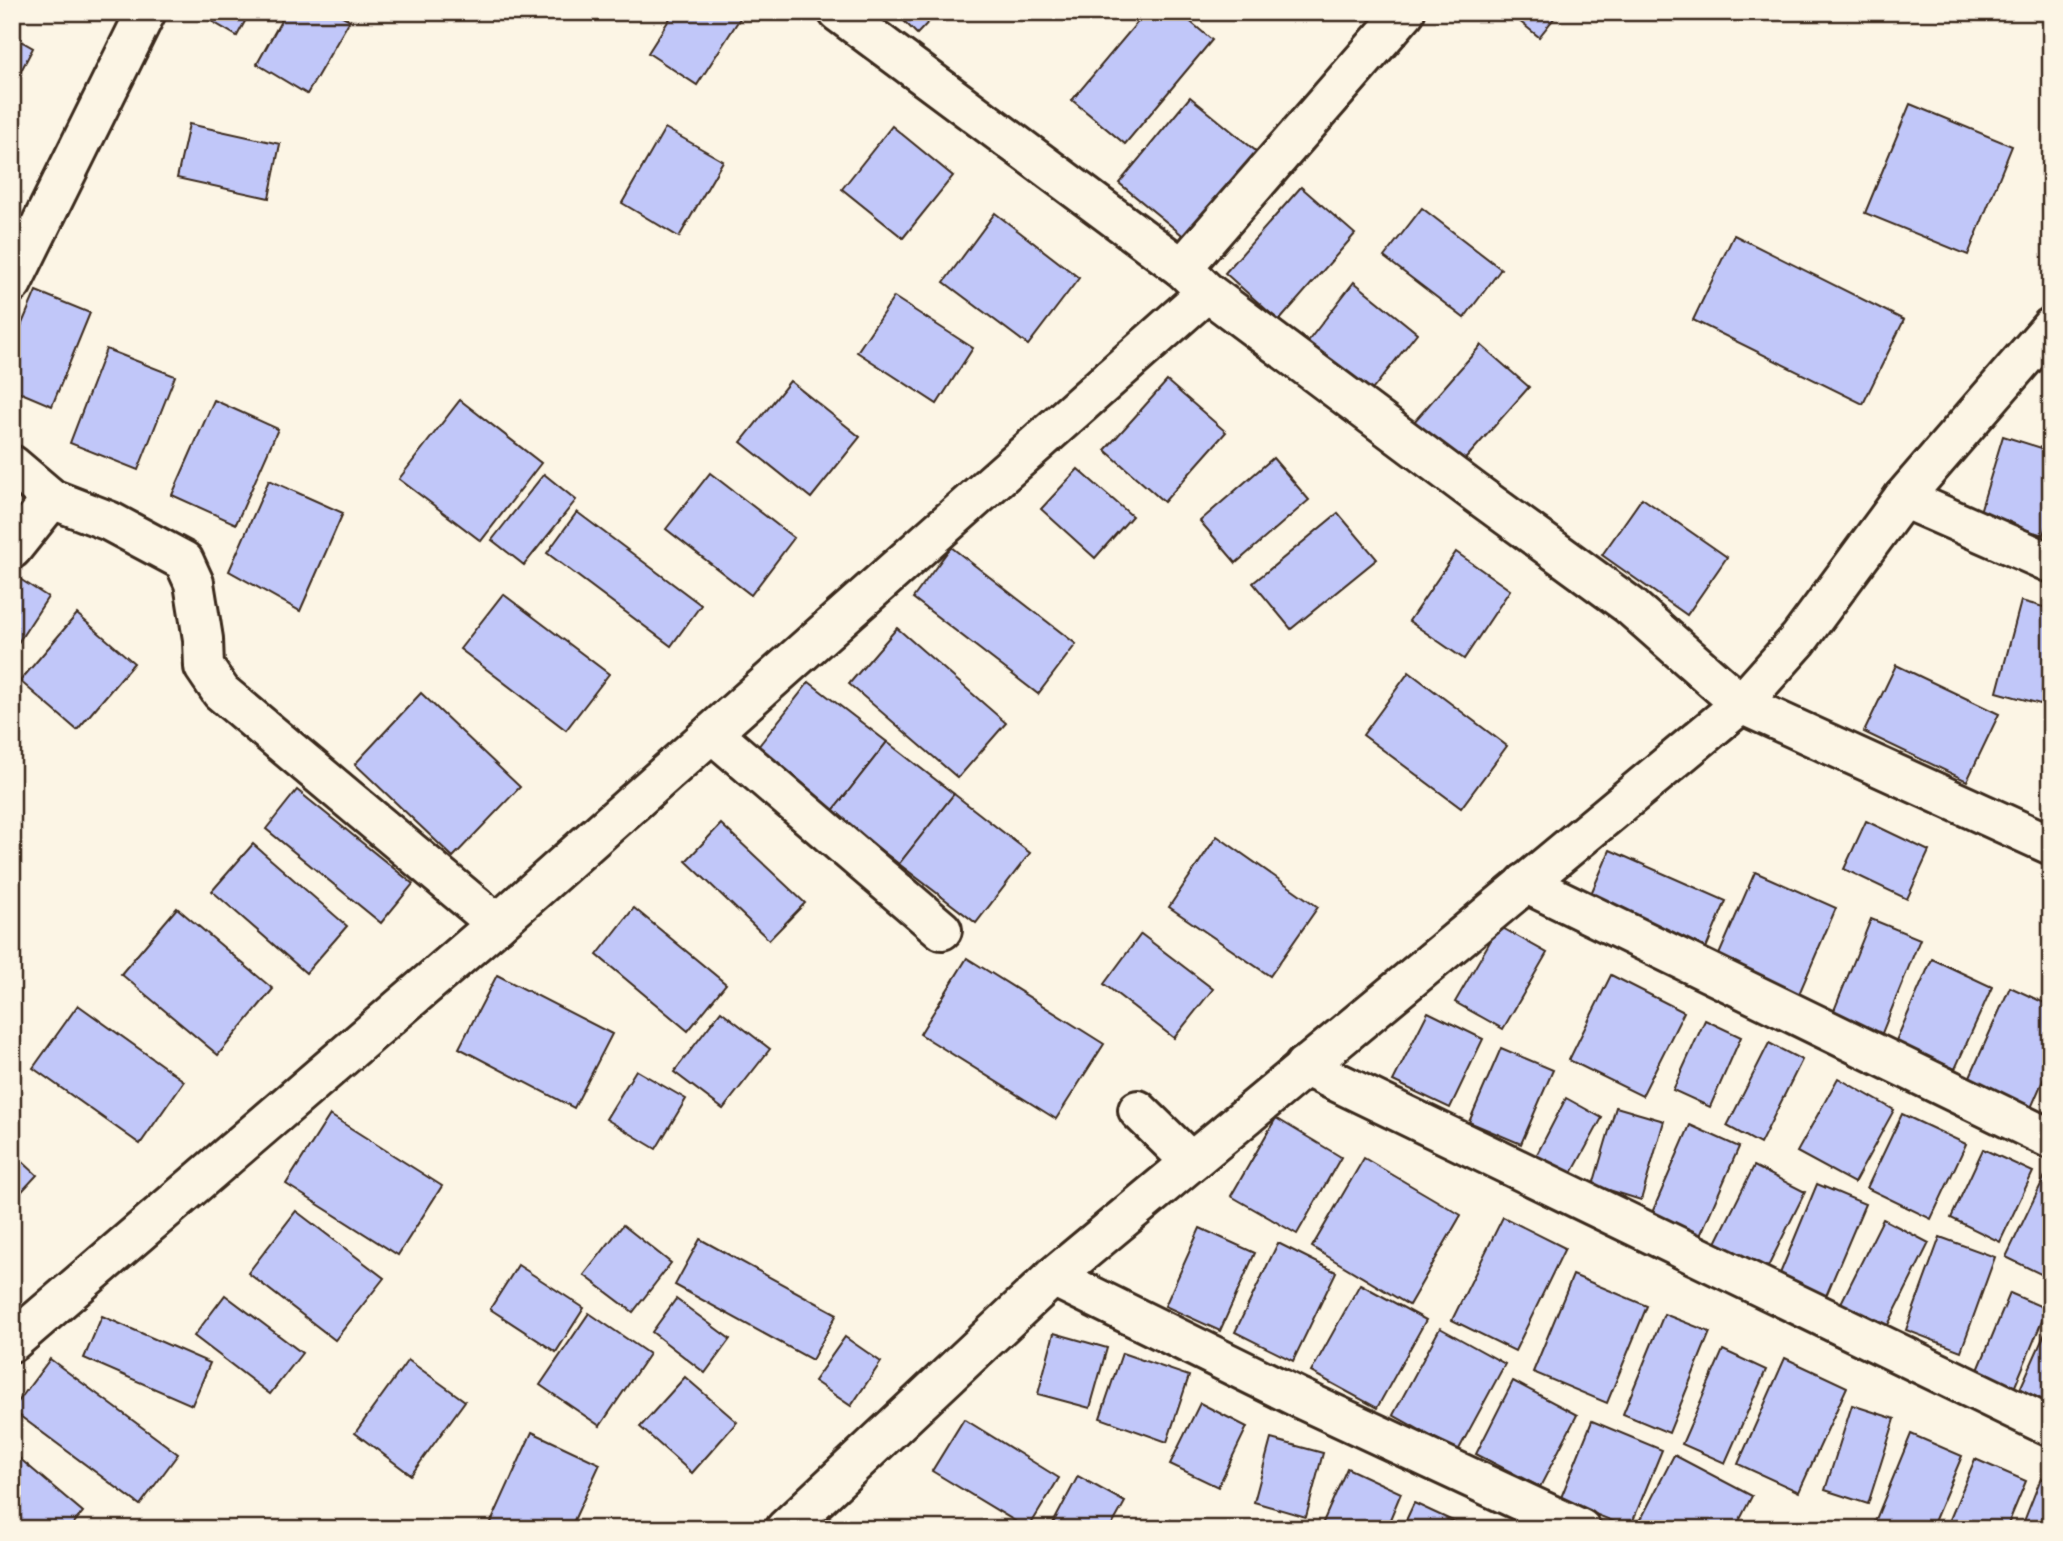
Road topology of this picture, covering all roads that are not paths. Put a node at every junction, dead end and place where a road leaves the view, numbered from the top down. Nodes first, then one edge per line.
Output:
1 (146, 12) edge
2 (838, 12) edge
3 (1405, 12) edge
4 (1195, 280) junction
5 (12, 283) edge
6 (2051, 327) edge
7 (12, 465) edge
8 (1903, 498) junction
9 (52, 499) junction
10 (12, 549) edge
11 (2051, 563) edge
12 (1741, 704) junction
13 (712, 733) junction
14 (2051, 845) edge
15 (1525, 883) junction
16 (497, 924) junction
17 (942, 930) dead end
18 (1304, 1066) junction
19 (1138, 1110) dead end
20 (2051, 1139) edge
21 (1190, 1161) junction
22 (1053, 1277) junction
23 (12, 1342) edge
24 (2051, 1427) edge
25 (785, 1529) edge
26 (1581, 1529) edge

1 - 5 street
2 - 4 street
3 - 4 street
4 - 12 street
4 - 13 street
6 - 8 street
7 - 9 street
8 - 11 street
8 - 12 street
9 - 10 street
9 - 16 street
12 - 14 street
12 - 15 street
13 - 16 street
13 - 17 street
15 - 18 street
15 - 20 street
16 - 23 street
18 - 21 street
18 - 24 street
19 - 21 street
21 - 22 street
22 - 25 street
22 - 26 street

